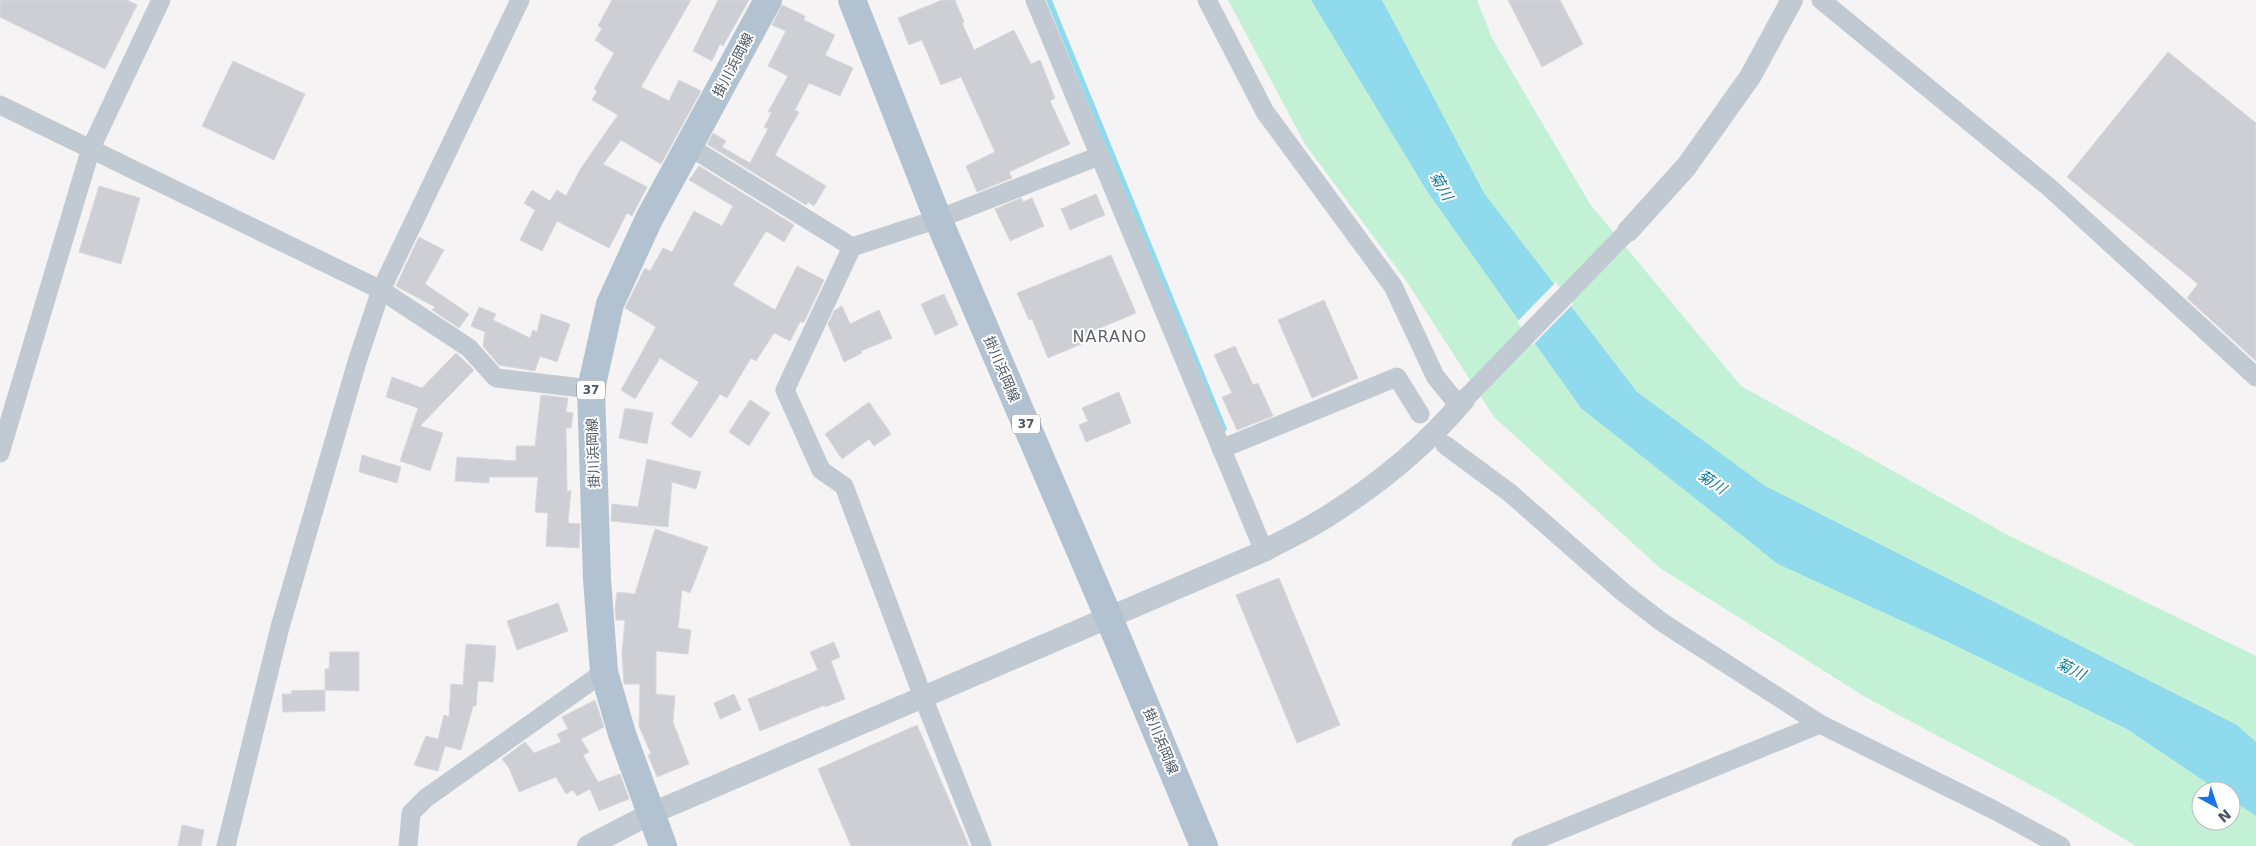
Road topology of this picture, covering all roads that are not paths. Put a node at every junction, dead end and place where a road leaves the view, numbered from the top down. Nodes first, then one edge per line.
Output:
1 (161, 0) edge
2 (520, 0) edge
3 (768, 0) edge
4 (852, 0) edge
5 (1035, 0) edge
6 (1207, 0) edge
7 (1792, 0) edge
8 (1821, 0) edge
9 (0, 104) edge
10 (690, 147) junction
11 (91, 148) junction
12 (1099, 156) junction
13 (938, 219) junction
14 (1628, 231) joint
15 (852, 247) junction
16 (381, 290) junction
17 (2256, 377) edge
18 (591, 389) junction
19 (1462, 403) junction
20 (1420, 414) dead end
21 (1445, 445) dead end
22 (1222, 449) junction
23 (0, 453) edge
24 (1264, 551) junction
25 (1109, 618) junction
26 (604, 672) junction
27 (923, 696) junction
28 (1820, 724) junction
29 (650, 814) junction
30 (226, 846) edge
31 (408, 846) edge
32 (588, 846) edge
33 (663, 846) edge
34 (982, 846) edge
35 (1204, 846) edge
36 (1521, 846) edge
37 (2061, 846) edge

1 - 11 street
2 - 16 street
3 - 10 main road, 掛川浜岡線 / 37
4 - 13 main road, 掛川浜岡線 / 37
5 - 12 street
6 - 19 street
7 - 14 street
8 - 17 street
9 - 11 street
10 - 15 street
10 - 18 main road, 掛川浜岡線 / 37
11 - 16 street
11 - 23 street
12 - 13 street
12 - 22 street
13 - 15 street
13 - 25 main road, 掛川浜岡線 / 37
14 - 19 street
15 - 27 street
16 - 18 street
16 - 30 street
18 - 26 main road, 掛川浜岡線 / 37
19 - 24 street
20 - 22 street
21 - 28 street
22 - 24 street
24 - 25 street
25 - 27 street
25 - 35 main road, 掛川浜岡線 / 37
26 - 29 main road, 掛川浜岡線 / 37
26 - 31 street
27 - 29 street
27 - 34 street
28 - 36 street
28 - 37 street
29 - 32 street
29 - 33 main road, 掛川浜岡線 / 37

